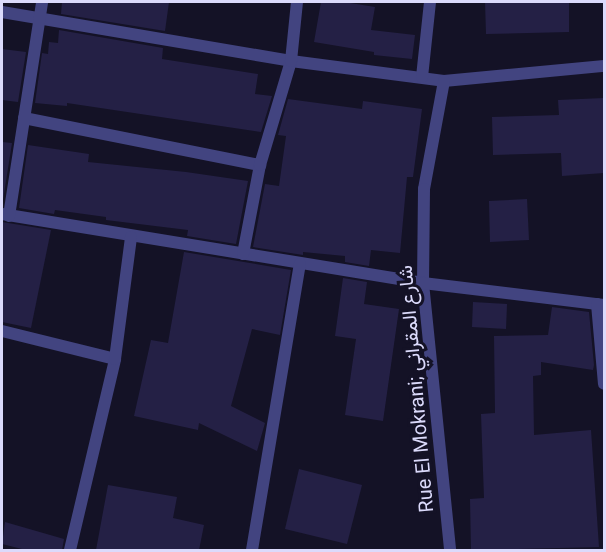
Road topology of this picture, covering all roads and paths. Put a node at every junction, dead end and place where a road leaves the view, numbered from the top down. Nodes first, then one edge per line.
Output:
1 (42, 2) edge
2 (297, 2) edge
3 (430, 2) edge
4 (2, 12) edge
5 (40, 17) junction
6 (291, 61) junction
7 (604, 66) edge
8 (422, 77) junction
9 (444, 81) junction
10 (24, 118) junction
11 (260, 165) junction
12 (5, 215) edge
13 (131, 237) junction
14 (243, 254) junction
15 (300, 264) junction
16 (423, 283) junction
17 (601, 304) edge
18 (2, 331) edge
19 (115, 359) junction
20 (604, 384) edge
21 (70, 550) edge
22 (252, 550) edge
23 (450, 550) edge

1 - 5 street
2 - 6 street
3 - 8 street
4 - 5 street
5 - 6 street
5 - 10 street
6 - 8 street
6 - 11 street
7 - 9 street
8 - 9 street
9 - 16 street, Rue El Mokrani; شارع المقراني
10 - 11 street
10 - 12 street
11 - 14 street
12 - 13 street
13 - 14 street
13 - 19 street
14 - 15 street
15 - 16 street
15 - 22 street
16 - 17 street
16 - 23 street, Rue El Mokrani; شارع المقراني
17 - 20 street
18 - 19 street
19 - 21 street

